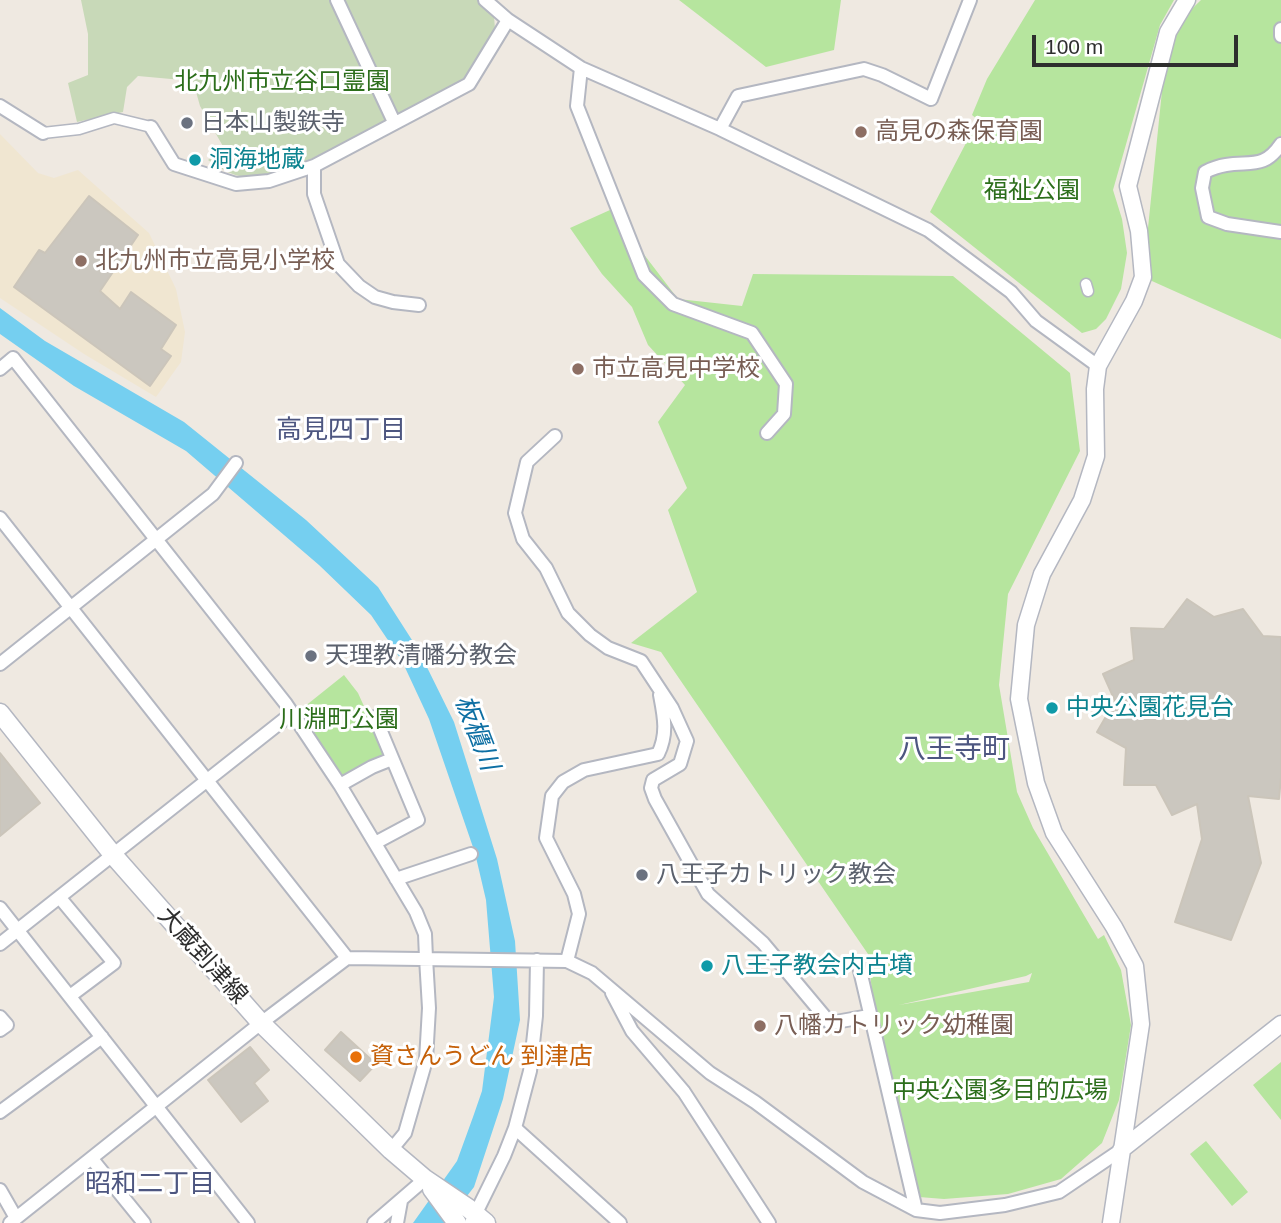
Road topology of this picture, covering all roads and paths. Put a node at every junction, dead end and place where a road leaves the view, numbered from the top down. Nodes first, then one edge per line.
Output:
1 (337, 0) edge
2 (485, 0) edge
3 (970, 0) edge
4 (1187, 0) edge
5 (508, 20) junction
6 (1281, 29) edge
7 (1281, 37) edge
8 (581, 68) junction
9 (0, 106) edge
10 (394, 122) junction
11 (151, 127) joint
12 (720, 129) junction
13 (43, 133) joint
14 (1281, 144) edge
15 (314, 166) junction
16 (1281, 232) edge
17 (419, 305) dead end
18 (1098, 366) junction
19 (0, 369) edge
20 (767, 433) dead end
21 (555, 436) dead end
22 (236, 463) dead end
23 (0, 518) edge
24 (155, 539) junction
25 (69, 607) junction
26 (0, 664) edge
27 (659, 691) junction
28 (0, 713) edge
29 (291, 714) junction
30 (375, 717) dead end
31 (392, 760) junction
32 (207, 780) junction
33 (340, 785) junction
34 (376, 843) junction
35 (471, 855) dead end
36 (114, 856) junction
37 (396, 879) junction
38 (60, 898) junction
39 (0, 908) edge
40 (18, 930) junction
41 (0, 944) edge
42 (348, 958) junction
43 (426, 958) junction
44 (533, 960) junction
45 (568, 961) junction
46 (858, 962) dead end
47 (608, 987) junction
48 (69, 996) junction
49 (869, 1016) junction
50 (0, 1017) edge
51 (261, 1023) junction
52 (1281, 1024) edge
53 (0, 1030) edge
54 (102, 1037) junction
55 (156, 1106) junction
56 (0, 1112) edge
57 (515, 1128) junction
58 (391, 1150) junction
59 (1121, 1150) junction
60 (92, 1159) junction
61 (425, 1179) junction
62 (0, 1190) edge
63 (401, 1201) junction
64 (916, 1210) junction
65 (476, 1217) edge
66 (13, 1220) edge
67 (144, 1223) edge
68 (248, 1223) edge
69 (374, 1223) edge
70 (397, 1223) edge
71 (457, 1223) edge
72 (620, 1223) edge
73 (769, 1223) edge
74 (1111, 1223) edge

1 - 10 street
2 - 5 street
3 - 12 street
4 - 18 street
5 - 8 street
5 - 10 street
6 - 7 street
8 - 12 street
8 - 20 street
9 - 13 street
10 - 15 street
11 - 13 street
11 - 15 street
12 - 18 street
14 - 16 street
15 - 17 street
18 - 59 street
19 - 24 street
21 - 27 street
22 - 24 street
23 - 25 street
24 - 25 street
24 - 29 street
25 - 26 street
25 - 32 street
27 - 45 street
27 - 49 street
28 - 36 main road, 大蔵到津線
29 - 32 street
29 - 33 street
30 - 31 street
31 - 33 street
31 - 34 street
32 - 36 street
32 - 42 street
33 - 34 street
34 - 37 street
35 - 37 street
36 - 38 street
36 - 51 main road, 大蔵到津線
37 - 43 street
38 - 40 street
38 - 48 street
39 - 40 street
40 - 41 street
40 - 48 street
42 - 43 street
42 - 51 street
43 - 44 street
43 - 58 street
44 - 45 street
44 - 57 street
45 - 47 street
46 - 49 street
47 - 64 street
47 - 73 street
48 - 54 street
49 - 64 street
50 - 53 street
51 - 55 street
51 - 58 main road, 大蔵到津線
52 - 59 street
54 - 55 street
54 - 56 street
55 - 60 street
55 - 68 street
57 - 65 street
57 - 72 street
58 - 61 main road, 大蔵到津線
59 - 64 street
59 - 74 street
60 - 66 street
60 - 67 street
61 - 63 street
61 - 65 main road, 大蔵到津線
61 - 71 main road, 大蔵到津線
62 - 66 street
63 - 69 street
63 - 70 street

